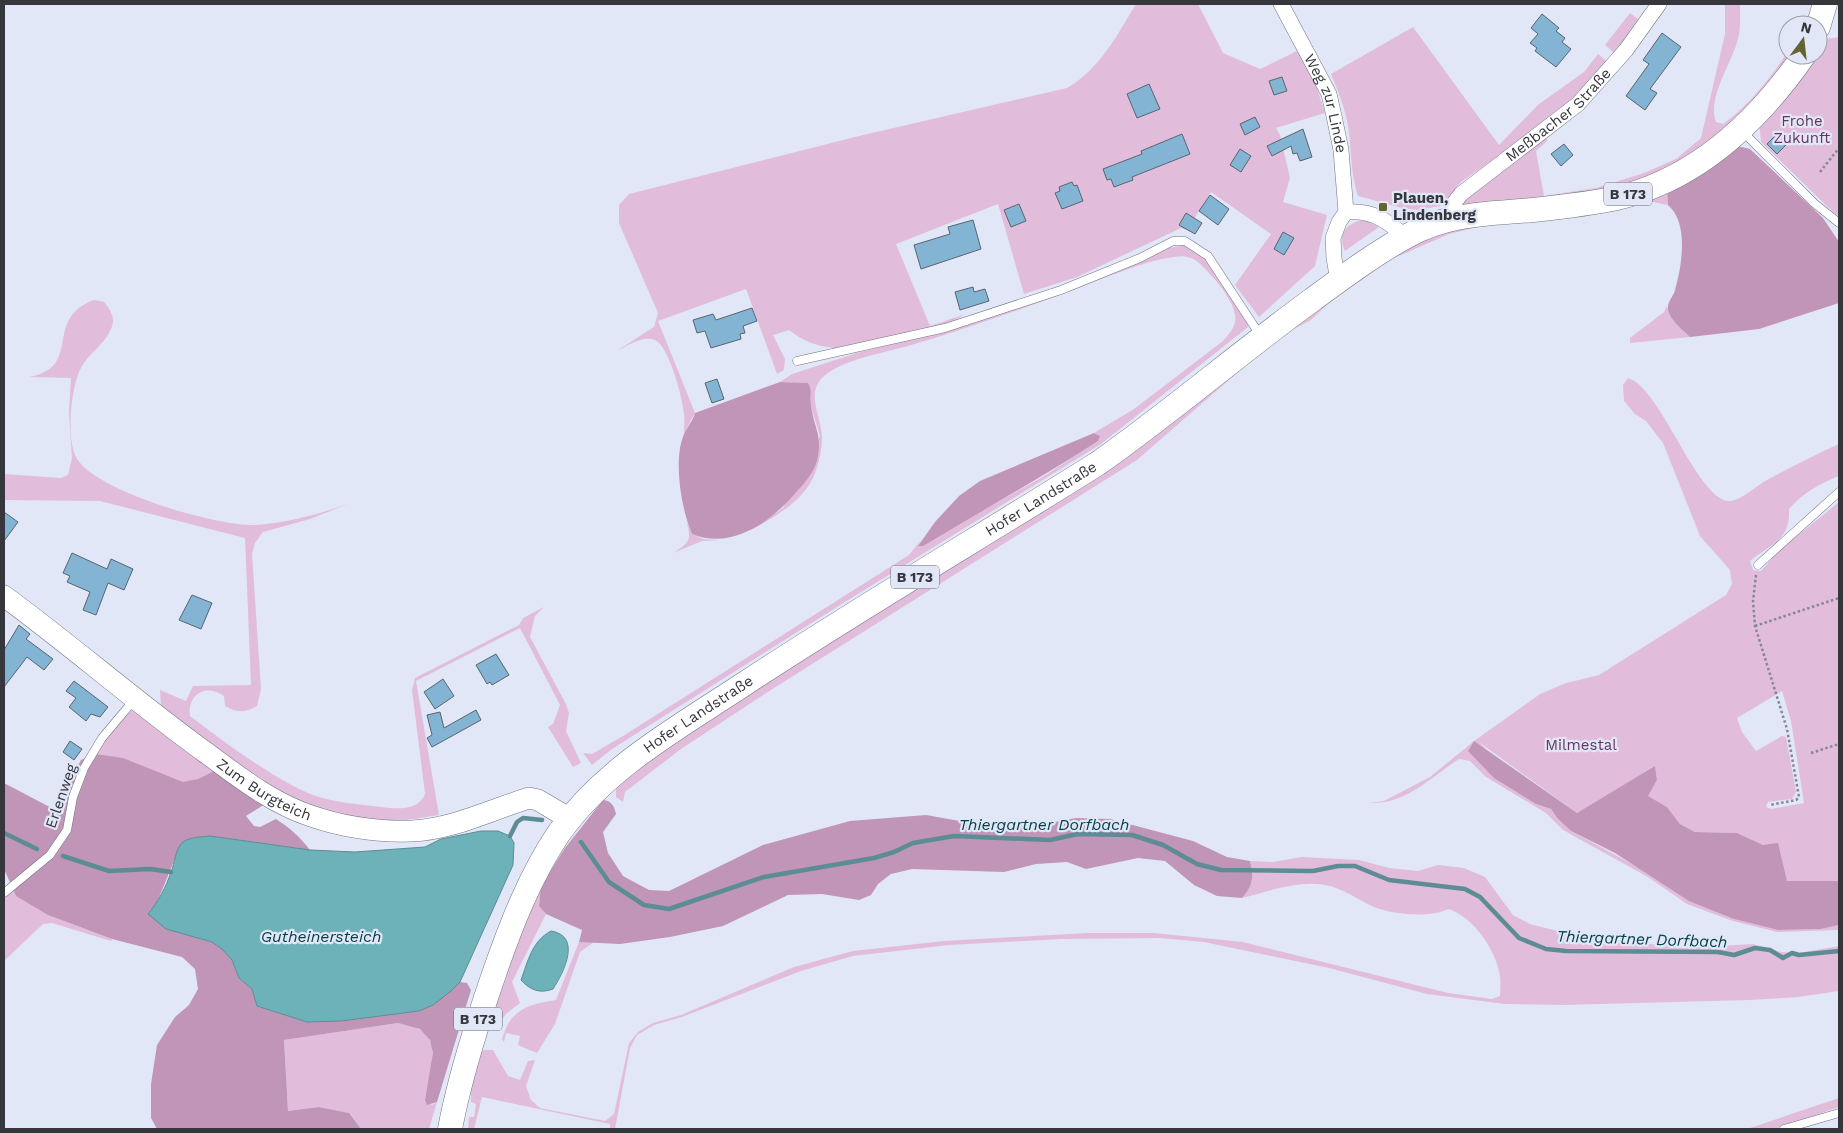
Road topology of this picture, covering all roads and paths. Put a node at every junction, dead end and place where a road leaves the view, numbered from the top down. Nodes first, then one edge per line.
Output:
1 (1281, 4) edge
2 (1659, 4) edge
3 (1797, 65) edge
4 (1741, 130) junction
5 (1839, 148) edge
6 (1820, 172) dead end
7 (1346, 212) junction
8 (1454, 217) junction
9 (1839, 223) edge
10 (1405, 237) junction
11 (1338, 281) junction
12 (1262, 337) junction
13 (797, 361) dead end
14 (1839, 492) edge
15 (1758, 565) joint
16 (4, 596) edge
17 (1839, 598) edge
18 (1755, 626) junction
19 (134, 700) junction
20 (1839, 744) edge
21 (1810, 753) dead end
22 (1770, 805) dead end
23 (570, 818) junction
24 (4, 893) edge
25 (1839, 1113) edge
26 (450, 1129) edge
27 (1784, 1129) edge

1 - 7 street, Weg zur Linde
2 - 8 street, Meßbacher Straße
3 - 4 main road, Hofer Landstraße / B 173
4 - 8 main road, Hofer Landstraße / B 173
4 - 9 lane
5 - 6 path
7 - 10 street
7 - 11 street
8 - 10 main road, Hofer Landstraße / B 173
10 - 11 main road, Hofer Landstraße / B 173
11 - 12 main road, Hofer Landstraße / B 173
12 - 13 lane
12 - 23 main road, Hofer Landstraße / B 173
14 - 15 lane
15 - 18 path
16 - 19 street, Zum Burgteich
17 - 18 path
18 - 22 path
19 - 23 street, Zum Burgteich
19 - 24 lane, Erlenweg
20 - 21 path
23 - 26 main road, Hofer Landstraße / B 173
25 - 27 lane

